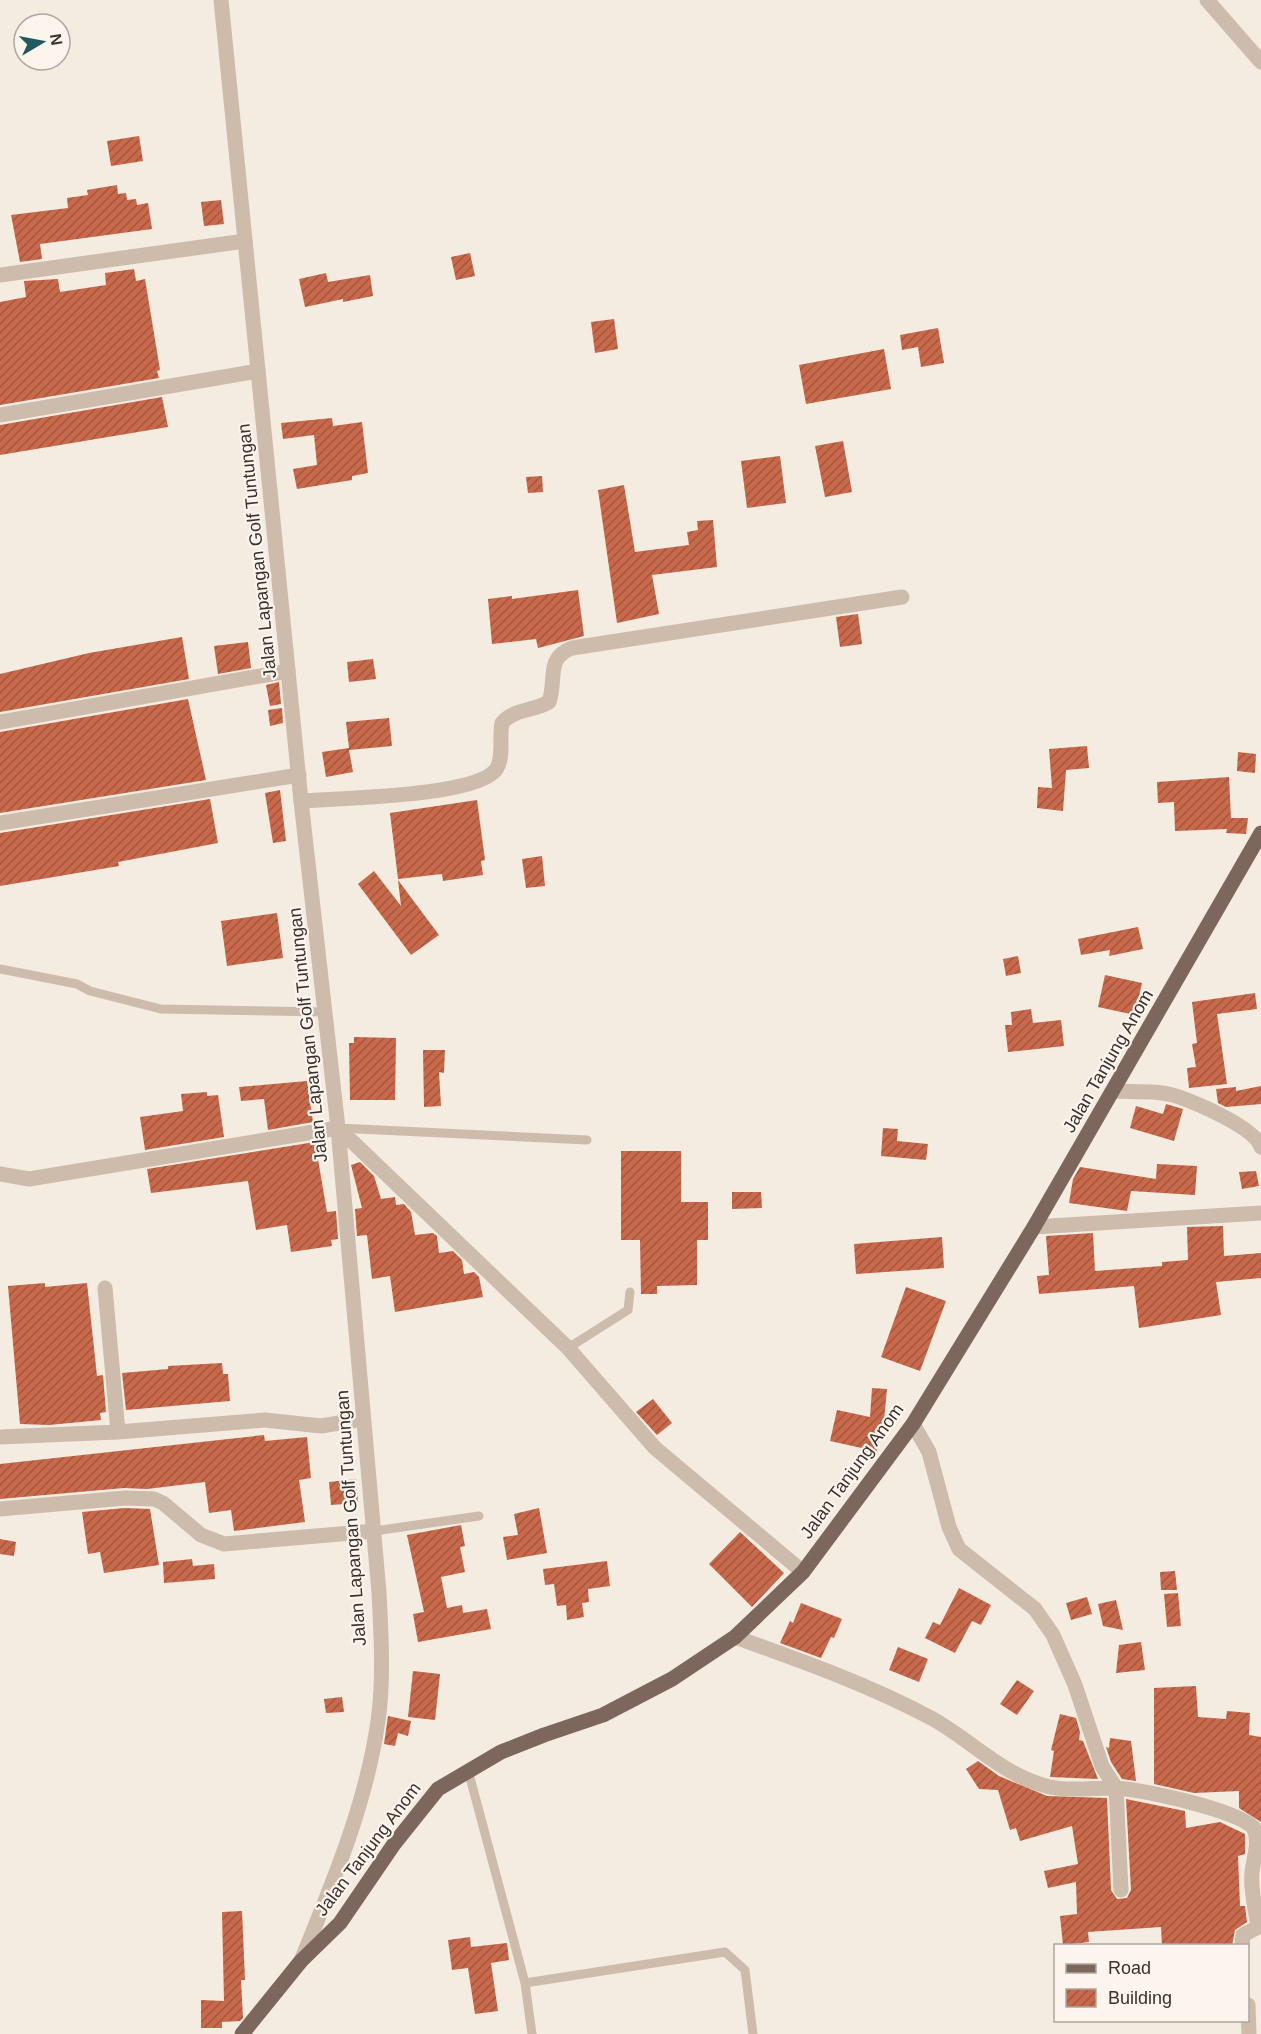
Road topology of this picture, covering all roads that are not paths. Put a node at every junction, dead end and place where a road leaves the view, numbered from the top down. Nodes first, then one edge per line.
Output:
1 (221, 0) edge
2 (1207, 0) edge
3 (1261, 62) edge
4 (245, 240) junction
5 (0, 275) edge
6 (258, 371) junction
7 (0, 415) edge
8 (902, 597) dead end
9 (288, 671) junction
10 (0, 722) edge
11 (299, 775) junction
12 (301, 801) junction
13 (0, 823) edge
14 (1261, 833) edge
15 (1257, 849) edge
16 (0, 969) edge
17 (325, 1012) junction
18 (1114, 1091) junction
19 (338, 1128) junction
20 (587, 1140) dead end
21 (1261, 1147) edge
22 (0, 1174) edge
23 (1261, 1213) edge
24 (1034, 1227) junction
25 (105, 1287) dead end
26 (630, 1292) dead end
27 (568, 1347) junction
28 (363, 1419) junction
29 (913, 1424) junction
30 (118, 1432) junction
31 (0, 1436) edge
32 (0, 1509) edge
33 (479, 1516) dead end
34 (374, 1531) junction
35 (803, 1572) junction
36 (735, 1636) junction
37 (468, 1770) junction
38 (1116, 1788) junction
39 (1261, 1852) edge
40 (1121, 1890) dead end
41 (1242, 1944) edge
42 (301, 1960) junction
43 (525, 1983) junction
44 (242, 2034) edge
45 (532, 2034) edge
46 (753, 2034) edge

1 - 4 street, Jalan Lapangan Golf Tuntungan
2 - 3 street
4 - 5 street
4 - 6 street, Jalan Lapangan Golf Tuntungan
6 - 7 street
6 - 9 street, Jalan Lapangan Golf Tuntungan
8 - 12 street
9 - 10 street
9 - 11 street, Jalan Lapangan Golf Tuntungan
11 - 12 street, Jalan Lapangan Golf Tuntungan
11 - 13 street
12 - 17 street, Jalan Lapangan Golf Tuntungan
14 - 15 main road, Jalan Tanjung Anom
15 - 18 main road, Jalan Tanjung Anom
16 - 17 lane
17 - 19 street, Jalan Lapangan Golf Tuntungan
18 - 21 street
18 - 24 main road, Jalan Tanjung Anom
19 - 20 lane
19 - 22 street
19 - 27 street
19 - 28 street, Jalan Lapangan Golf Tuntungan
23 - 24 street
24 - 29 main road, Jalan Tanjung Anom
25 - 30 street
26 - 27 lane
27 - 35 street
28 - 30 street
28 - 34 street, Jalan Lapangan Golf Tuntungan
29 - 35 main road, Jalan Tanjung Anom
29 - 38 street
30 - 31 street
32 - 34 street
33 - 34 lane
34 - 42 street, Jalan Lapangan Golf Tuntungan
35 - 36 main road, Jalan Tanjung Anom
36 - 37 main road, Jalan Tanjung Anom
36 - 38 street
37 - 42 main road, Jalan Tanjung Anom
37 - 43 lane
38 - 39 street
38 - 40 street
39 - 41 street
42 - 44 main road, Jalan Lapangan Golf Tuntungan
43 - 45 lane
43 - 46 lane

